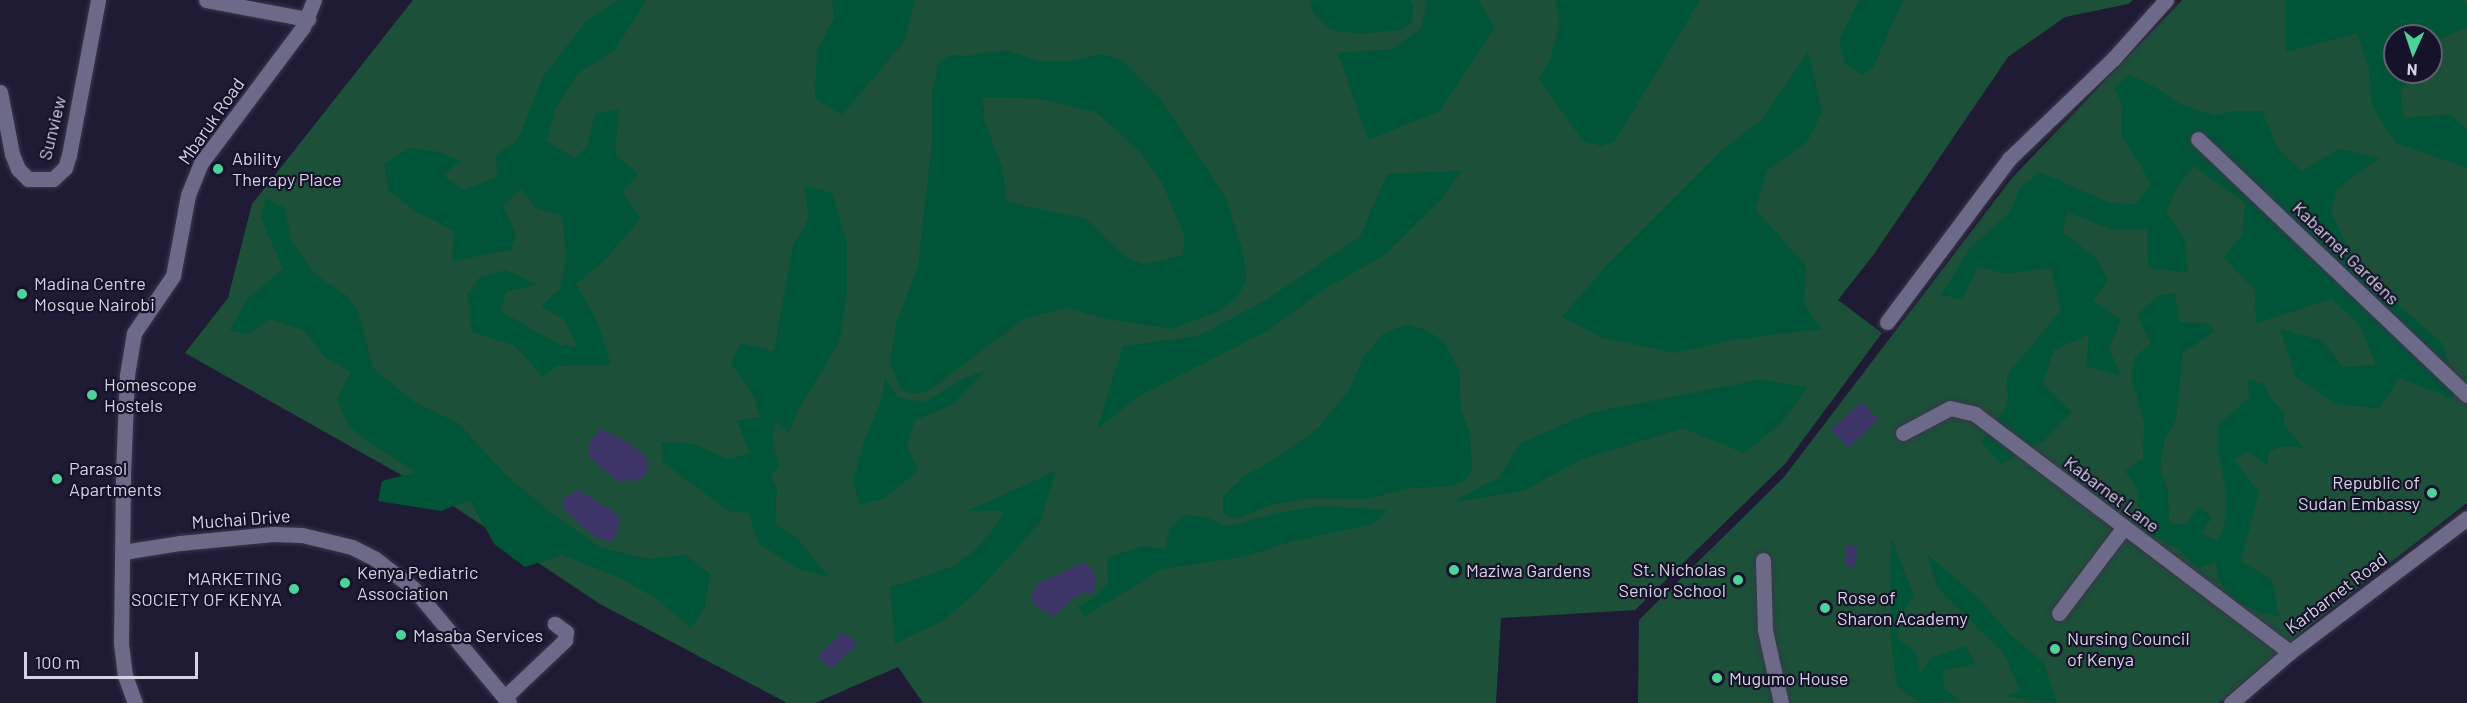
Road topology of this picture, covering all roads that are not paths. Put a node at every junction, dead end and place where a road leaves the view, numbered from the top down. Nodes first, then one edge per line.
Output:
1 (98, 0) edge
2 (206, 0) edge
3 (314, 0) edge
4 (2166, 0) edge
5 (308, 19) junction
6 (0, 92) edge
7 (2198, 139) dead end
8 (1887, 322) dead end
9 (2467, 395) edge
10 (1903, 433) dead end
11 (2467, 518) edge
12 (2124, 527) junction
13 (123, 552) junction
14 (1763, 560) dead end
15 (2059, 613) dead end
16 (555, 624) dead end
17 (2290, 652) junction
18 (507, 700) edge
19 (135, 703) edge
20 (1781, 703) edge
21 (2231, 703) edge

1 - 6 street, Sunview
2 - 5 street
3 - 5 street, Mbaruk Road
4 - 8 street
5 - 13 street, Mbaruk Road
7 - 9 street, Kabarnet Gardens
10 - 12 street, Kabarnet Lane
11 - 17 street, Karbarnet Road
12 - 15 street
12 - 17 street, Kabarnet Lane
13 - 18 street, Muchai Drive
13 - 19 street, Mbaruk Road
14 - 20 street
16 - 18 street
17 - 21 street, Karbarnet Road

